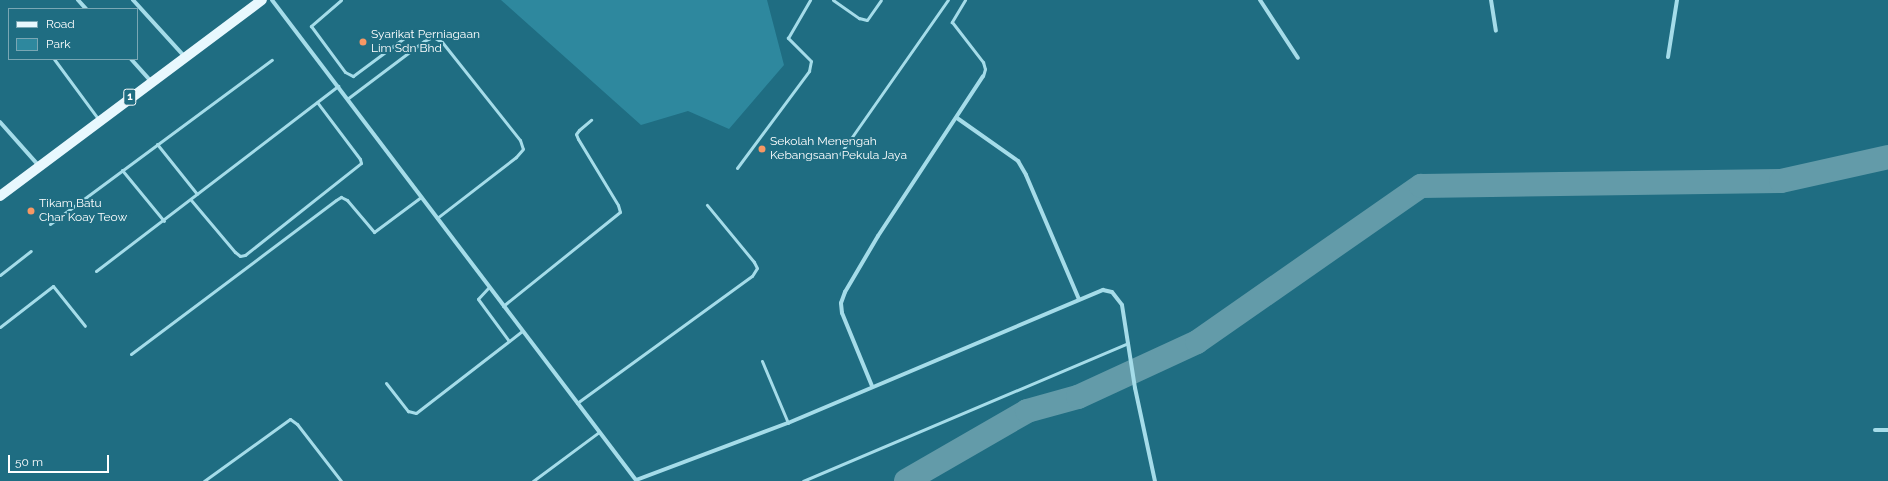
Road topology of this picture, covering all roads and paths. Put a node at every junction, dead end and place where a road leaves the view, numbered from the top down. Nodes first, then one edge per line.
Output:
1 (78, 0) edge
2 (133, 0) edge
3 (260, 0) edge
4 (272, 0) edge
5 (340, 0) edge
6 (810, 0) edge
7 (833, 0) edge
8 (881, 0) edge
9 (948, 0) edge
10 (964, 0) edge
11 (1260, 0) edge
12 (1491, 0) edge
13 (1677, 0) edge
14 (85, 8) edge
15 (1496, 31) dead end
16 (412, 33) dead end
17 (184, 56) junction
18 (1298, 58) dead end
19 (1668, 58) dead end
20 (55, 60) edge
21 (132, 60) edge
22 (272, 60) dead end
23 (982, 76) joint
24 (151, 81) junction
25 (338, 86) junction
26 (347, 99) junction
27 (317, 102) junction
28 (957, 118) junction
29 (591, 120) dead end
30 (100, 121) junction
31 (0, 122) edge
32 (157, 144) junction
33 (840, 154) dead end
34 (39, 167) junction
35 (736, 168) dead end
36 (122, 170) junction
37 (197, 194) junction
38 (0, 196) edge
39 (421, 197) junction
40 (191, 200) junction
41 (707, 204) dead end
42 (437, 218) junction
43 (164, 221) junction
44 (50, 224) dead end
45 (31, 251) dead end
46 (96, 271) dead end
47 (0, 275) edge
48 (489, 287) junction
49 (1079, 299) junction
50 (503, 306) junction
51 (85, 326) dead end
52 (0, 327) edge
53 (522, 331) junction
54 (509, 341) junction
55 (1128, 343) junction
56 (130, 354) dead end
57 (762, 361) dead end
58 (386, 383) dead end
59 (872, 386) junction
60 (577, 403) junction
61 (788, 423) junction
62 (1875, 430) dead end
63 (1888, 430) edge
64 (599, 432) junction
65 (204, 481) edge
66 (341, 481) edge
67 (533, 481) edge
68 (636, 481) edge
69 (803, 481) edge
70 (1155, 481) edge

1 - 14 street
2 - 17 street
3 - 17 main road, 1
4 - 25 street
5 - 16 lane
6 - 35 lane
7 - 8 lane
9 - 33 lane
10 - 23 lane
11 - 18 street
12 - 15 street
13 - 19 street
17 - 24 main road, 1
20 - 30 lane
21 - 24 street
22 - 32 lane
23 - 28 street
24 - 30 main road, 1
25 - 26 street
25 - 27 lane
26 - 39 street
26 - 42 lane
27 - 37 lane
27 - 40 lane
28 - 49 street
28 - 59 street
29 - 50 lane
30 - 34 main road, 1
31 - 34 street
32 - 36 lane
32 - 37 lane
34 - 38 main road, 1
36 - 43 lane
36 - 44 lane
37 - 40 lane
39 - 42 street
39 - 56 lane
40 - 43 lane
41 - 60 lane
42 - 48 street
43 - 46 lane
45 - 47 lane
48 - 50 street
48 - 54 lane
49 - 55 street
49 - 59 street
50 - 53 street
51 - 52 lane
53 - 54 lane
53 - 60 street
54 - 58 lane
55 - 69 lane
55 - 70 street
57 - 61 lane
59 - 61 street
60 - 64 street
61 - 68 street
62 - 63 street
64 - 67 lane
64 - 68 street
65 - 66 lane

